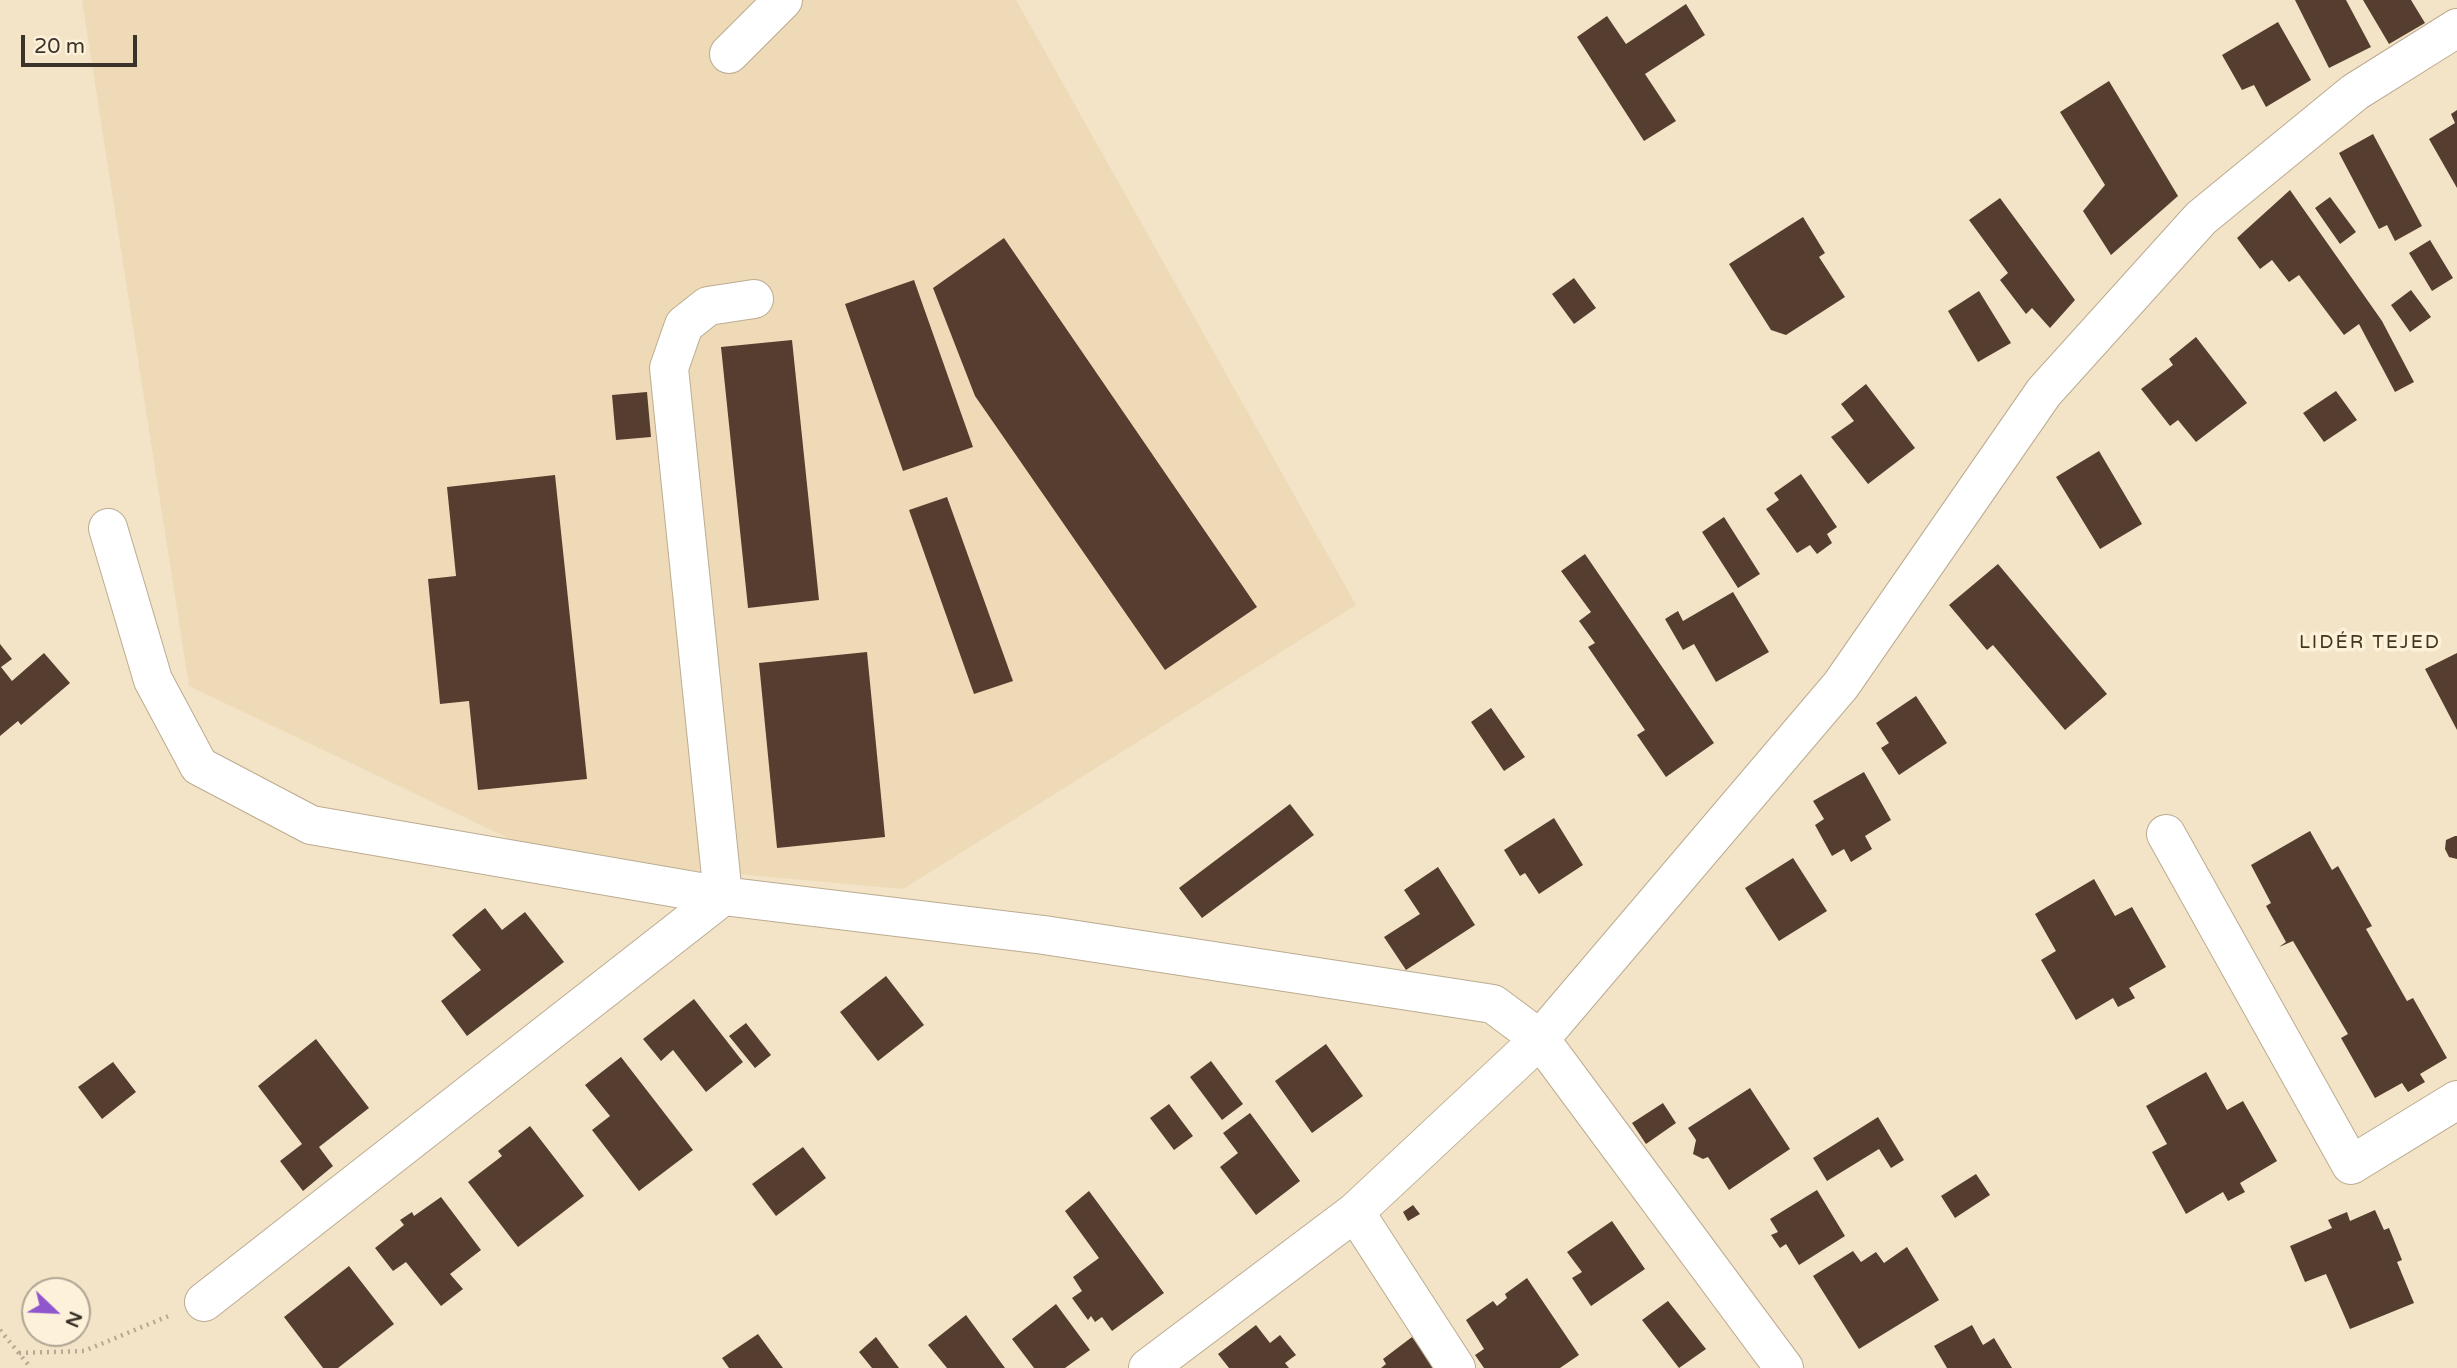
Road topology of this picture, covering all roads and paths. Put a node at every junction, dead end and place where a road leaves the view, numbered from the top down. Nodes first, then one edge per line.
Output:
1 (783, 0) edge
2 (2457, 28) edge
3 (729, 54) dead end
4 (754, 299) dead end
5 (108, 528) dead end
6 (2166, 834) dead end
7 (723, 896) junction
8 (1541, 1039) junction
9 (2457, 1100) edge
10 (1355, 1212) junction
11 (204, 1302) joint
12 (0, 1330) edge
13 (19, 1353) junction
14 (31, 1368) edge
15 (1148, 1368) edge
16 (1457, 1368) edge
17 (1783, 1368) edge

1 - 3 street
2 - 8 street
4 - 7 street
5 - 7 street
6 - 9 street
7 - 8 street
7 - 11 street
8 - 10 street
8 - 17 street
10 - 15 street
10 - 16 street
11 - 13 path
12 - 13 path
13 - 14 path

